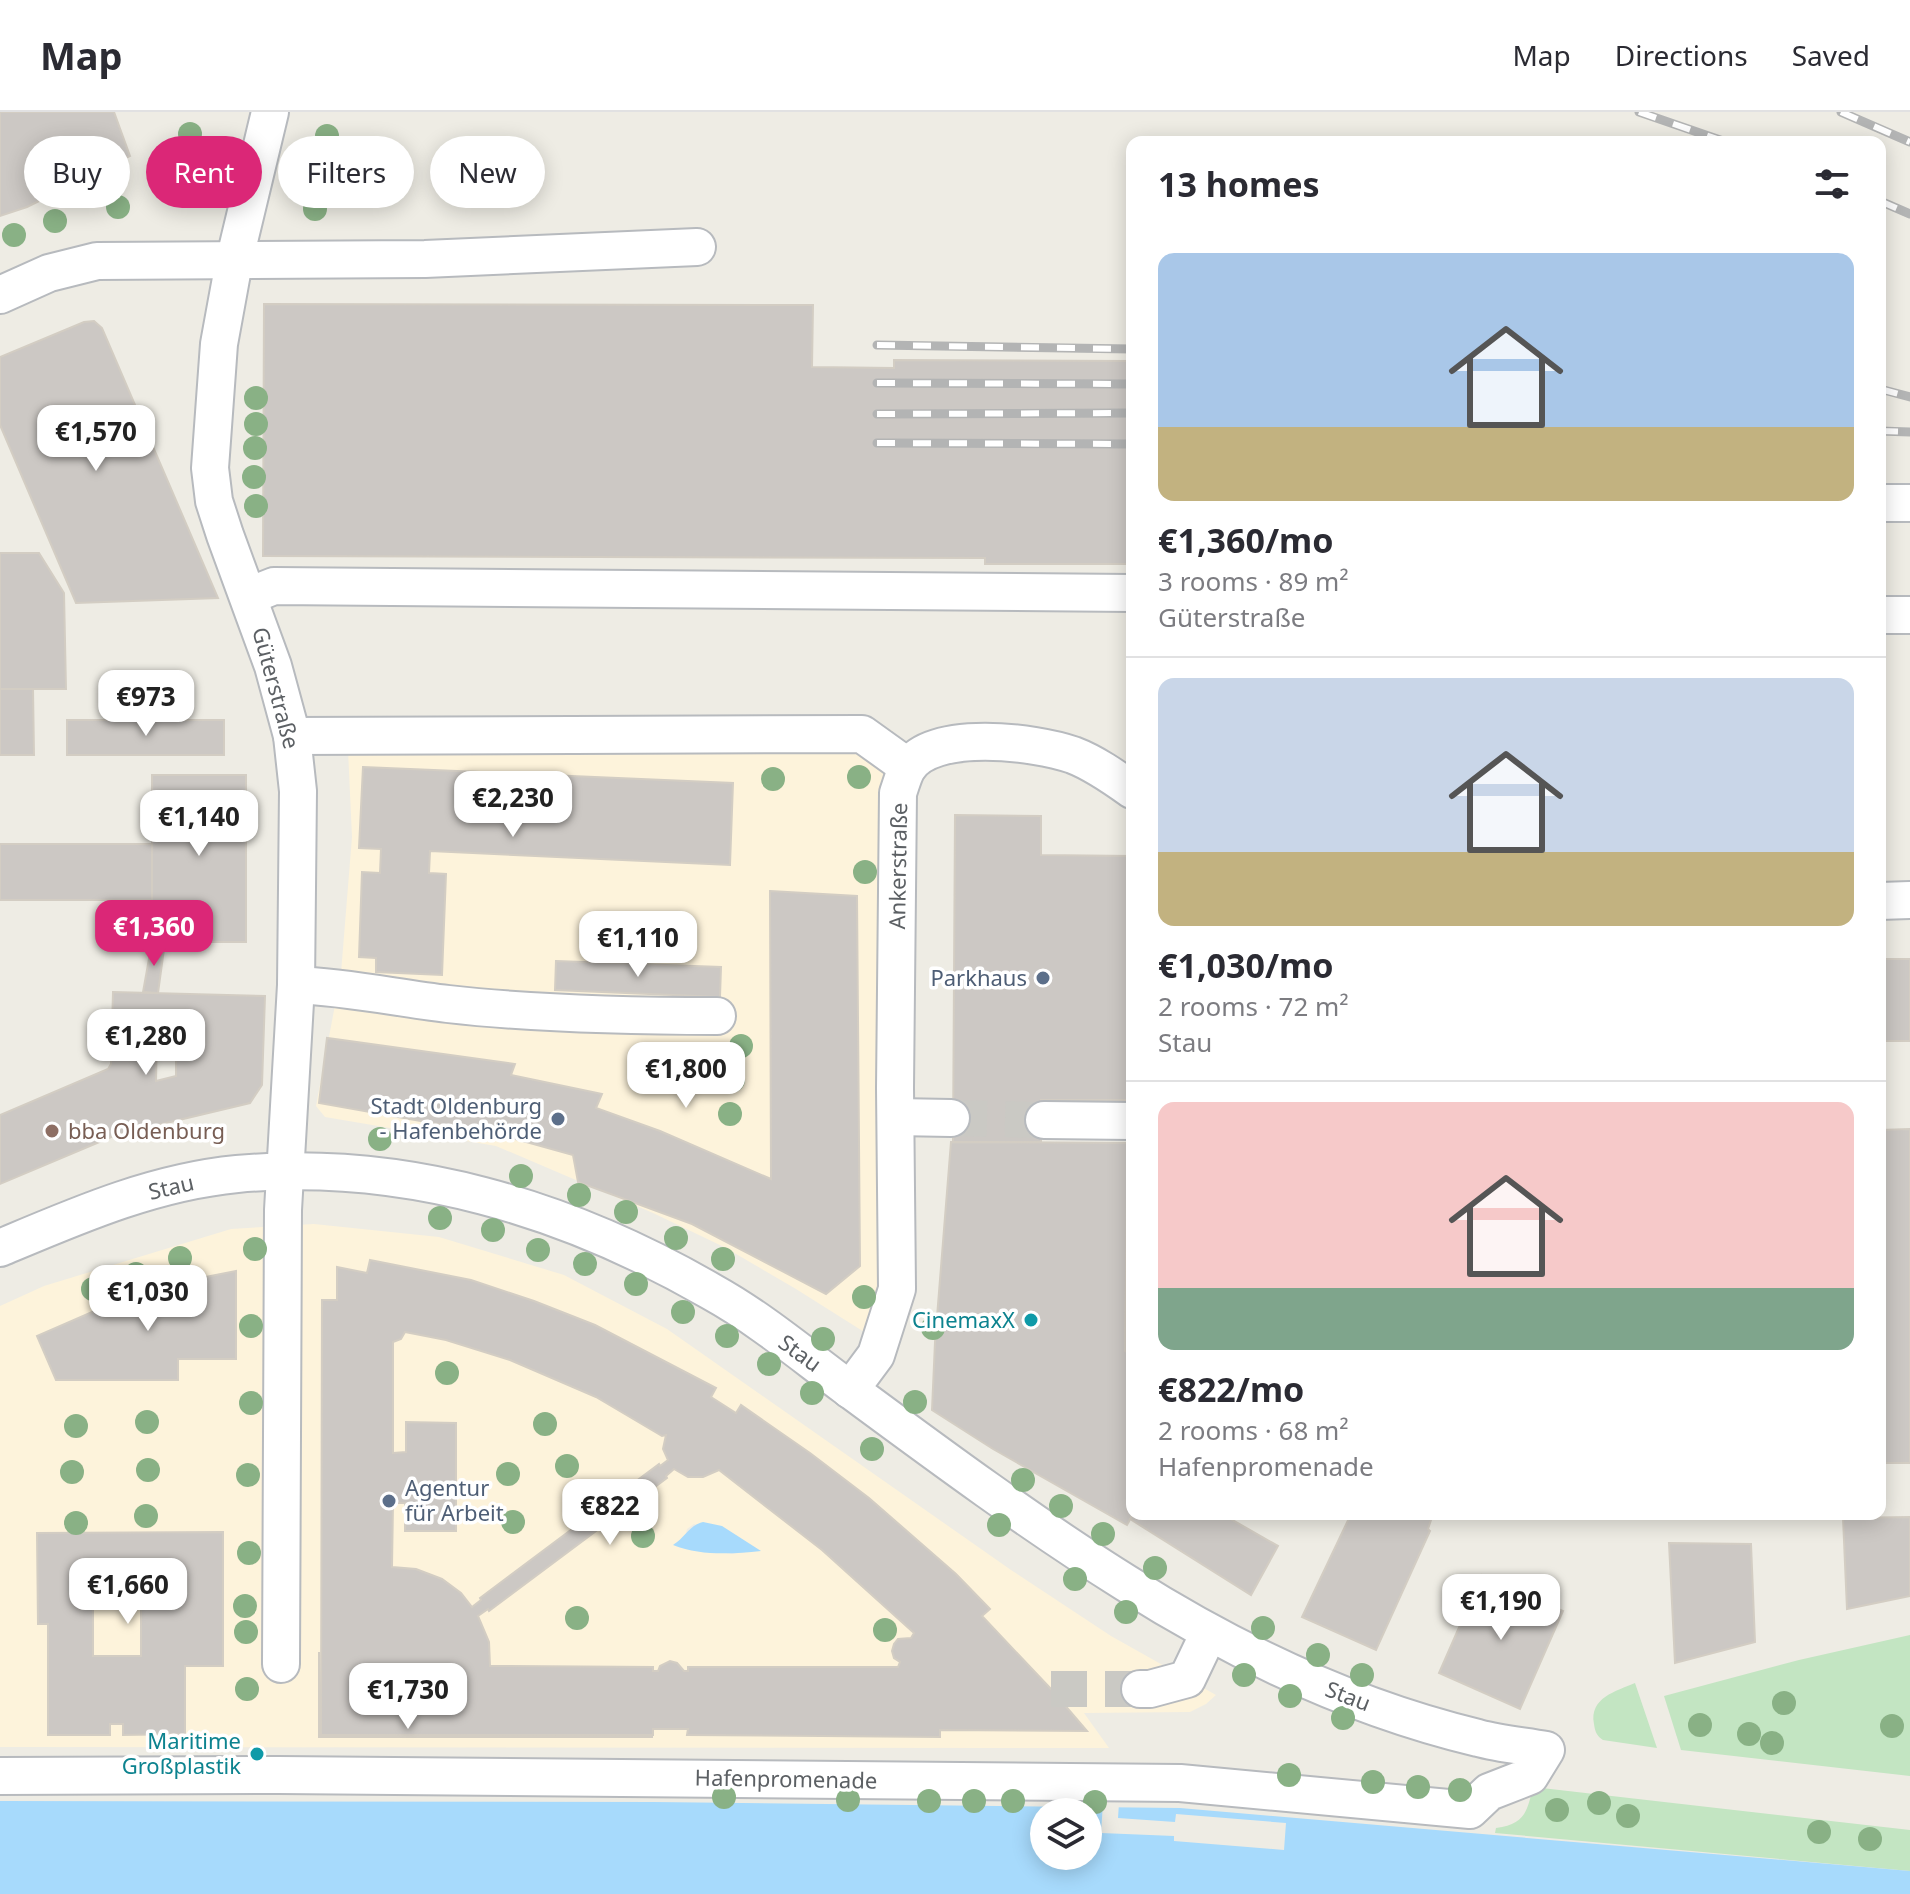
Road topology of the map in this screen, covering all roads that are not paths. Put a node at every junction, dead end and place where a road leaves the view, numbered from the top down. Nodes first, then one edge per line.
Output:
1 (270, 112) edge
2 (697, 247) dead end
3 (234, 262) junction
4 (0, 295) edge
5 (1886, 503) edge
6 (1910, 503) edge
7 (1126, 593) edge
8 (249, 596) junction
9 (1886, 615) edge
10 (1910, 615) edge
11 (292, 736) junction
12 (908, 767) junction
13 (1126, 786) edge
14 (1910, 900) edge
15 (1886, 901) edge
16 (296, 985) junction
17 (717, 1016) dead end
18 (896, 1117) junction
19 (951, 1118) tunnel mouth
20 (1044, 1120) tunnel mouth
21 (1126, 1121) edge
22 (287, 1171) junction
23 (0, 1248) edge
24 (850, 1390) junction
25 (1209, 1633) junction
26 (281, 1664) dead end
27 (1140, 1689) tunnel mouth
28 (1546, 1750) joint
29 (0, 1776) edge

1 - 3 street, Güterstraße
2 - 3 street
3 - 4 street
3 - 8 street, Güterstraße
5 - 6 street
7 - 8 street
8 - 11 street, Güterstraße
9 - 10 street
11 - 12 street
11 - 16 street, Güterstraße
12 - 13 street
12 - 18 street, Ankerstraße
14 - 15 street
16 - 17 street
16 - 22 street, Güterstraße
18 - 19 street
18 - 24 street, Ankerstraße
20 - 21 street
22 - 23 street, Stau
22 - 24 street, Stau
22 - 26 street, Güterstraße
24 - 25 street, Stau
25 - 27 street
25 - 28 street, Stau
28 - 29 street, Hafenpromenade

